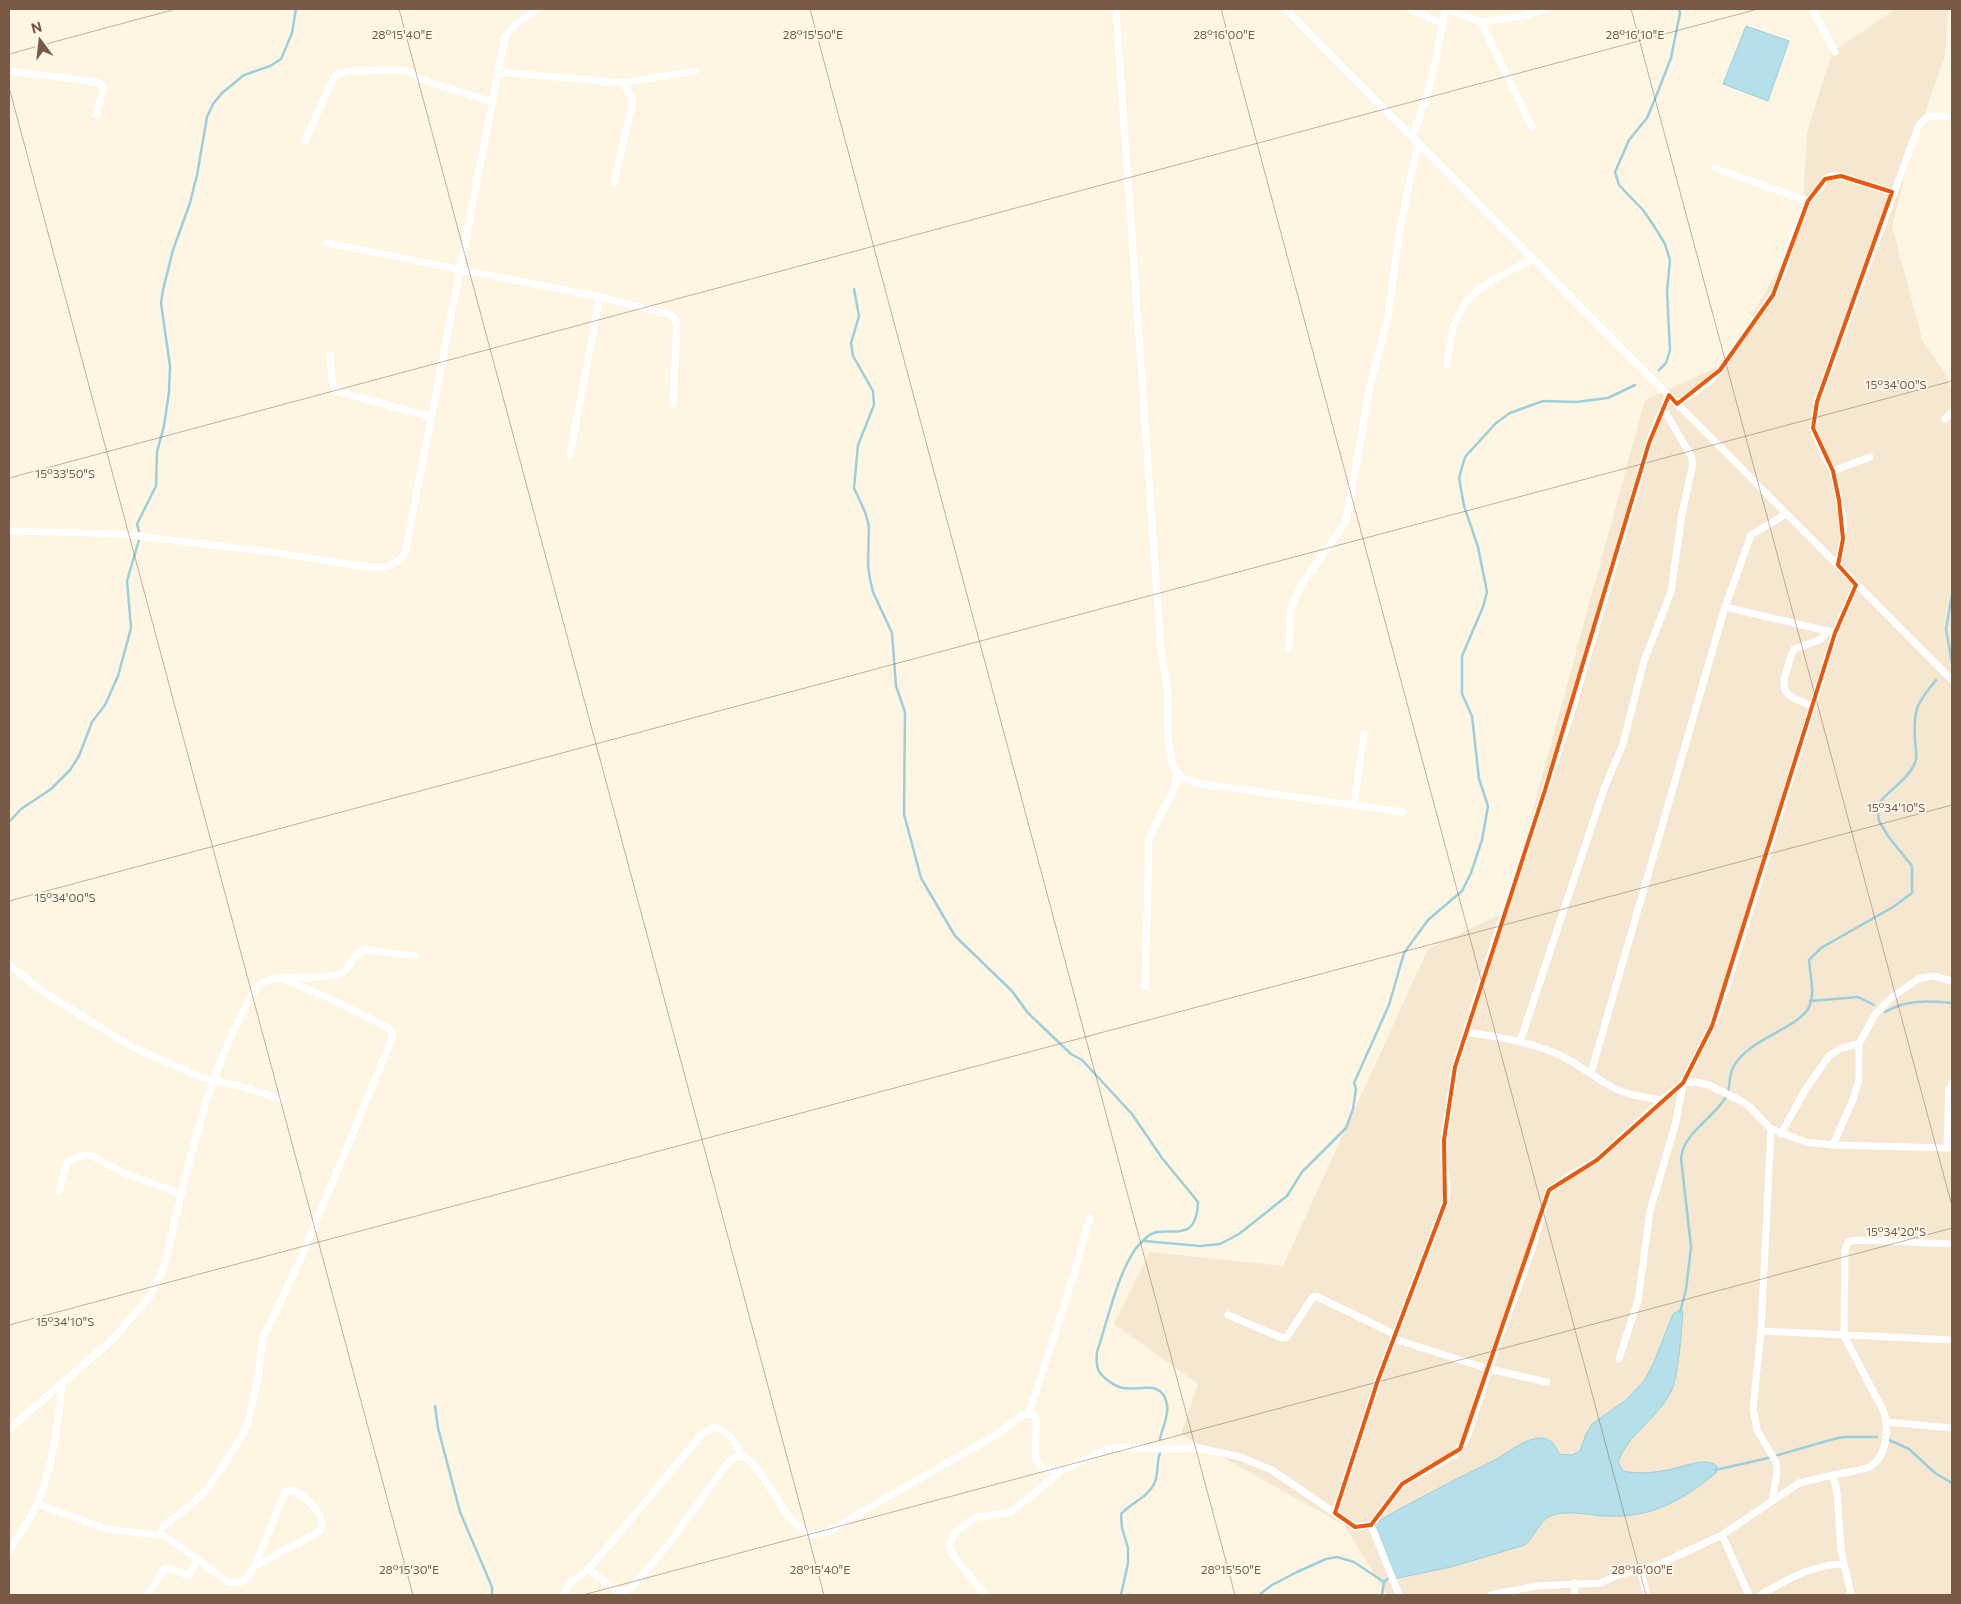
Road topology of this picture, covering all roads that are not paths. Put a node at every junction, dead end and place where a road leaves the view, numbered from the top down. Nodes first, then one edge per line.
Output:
1 (537, 9) edge
2 (1116, 9) edge
3 (1286, 9) edge
4 (1410, 9) edge
5 (1446, 9) edge
6 (1546, 9) edge
7 (1812, 9) edge
8 (1481, 22) junction
9 (1443, 24) junction
10 (1835, 52) dead end
11 (9, 71) edge
12 (695, 71) dead end
13 (499, 72) junction
14 (623, 83) junction
15 (493, 102) junction
16 (96, 115) dead end
17 (1952, 117) edge
18 (1532, 127) dead end
19 (1412, 136) junction
20 (305, 141) dead end
21 (1418, 143) junction
22 (1714, 168) dead end
23 (614, 183) dead end
24 (1892, 192) junction
25 (1808, 202) junction
26 (327, 243) dead end
27 (1532, 258) junction
28 (462, 270) junction
29 (600, 297) junction
30 (330, 355) dead end
31 (1447, 365) dead end
32 (1669, 396) junction
33 (673, 404) dead end
34 (1678, 404) junction
35 (1663, 408) junction
36 (1952, 412) edge
37 (431, 417) junction
38 (1944, 419) dead end
39 (570, 455) dead end
40 (1870, 457) dead end
41 (1833, 472) junction
42 (1786, 514) junction
43 (9, 531) edge
44 (1838, 565) junction
45 (1856, 585) junction
46 (1725, 608) junction
47 (1831, 632) junction
48 (1288, 649) dead end
49 (1952, 680) edge
50 (1814, 707) junction
51 (1364, 734) dead end
52 (1178, 774) junction
53 (1354, 805) junction
54 (1403, 812) dead end
55 (416, 956) dead end
56 (9, 965) edge
57 (283, 979) junction
58 (1952, 981) edge
59 (1145, 987) dead end
60 (1466, 1032) junction
61 (1520, 1042) junction
62 (1858, 1044) junction
63 (1591, 1073) junction
64 (213, 1080) junction
65 (1683, 1083) junction
66 (1952, 1083) edge
67 (281, 1100) dead end
68 (1662, 1100) junction
69 (1771, 1129) junction
70 (1781, 1134) junction
71 (1833, 1145) junction
72 (1949, 1148) edge
73 (59, 1190) dead end
74 (182, 1194) junction
75 (1090, 1217) dead end
76 (1952, 1244) edge
77 (1228, 1315) dead end
78 (1761, 1332) junction
79 (1844, 1336) junction
80 (1395, 1337) junction
81 (1952, 1340) edge
82 (1619, 1359) dead end
83 (1489, 1369) junction
84 (63, 1381) junction
85 (1547, 1382) dead end
86 (1029, 1413) junction
87 (1886, 1422) junction
88 (1952, 1428) edge
89 (9, 1429) edge
90 (742, 1456) junction
91 (1062, 1470) junction
92 (1833, 1475) junction
93 (1772, 1501) junction
94 (37, 1504) junction
95 (1335, 1513) junction
96 (1371, 1525) junction
97 (158, 1535) junction
98 (1722, 1536) junction
99 (9, 1552) edge
100 (197, 1559) junction
101 (1844, 1564) junction
102 (254, 1567) junction
103 (589, 1569) junction
104 (1640, 1569) junction
105 (1575, 1583) junction
106 (147, 1595) edge
107 (562, 1595) edge
108 (985, 1595) edge
109 (1399, 1595) edge
110 (1491, 1595) edge
111 (1574, 1595) edge
112 (1647, 1595) edge
113 (1749, 1595) edge
114 (1760, 1595) edge
115 (1851, 1595) edge

1 - 13 street
2 - 52 street
3 - 19 street
4 - 9 street
5 - 8 street
5 - 9 street
6 - 8 street
7 - 10 street
8 - 18 street
9 - 19 street
11 - 16 street
12 - 14 street
13 - 14 street
13 - 15 street
14 - 23 street
15 - 20 street
15 - 28 street
17 - 24 street
19 - 21 street
21 - 27 street
21 - 48 street
22 - 25 street
24 - 25 street
24 - 41 street
25 - 34 street
26 - 28 street
27 - 31 street
27 - 32 street
28 - 29 street
28 - 37 street
29 - 33 street
29 - 39 street
30 - 37 street
32 - 34 street
32 - 35 street
34 - 42 street
35 - 60 street
35 - 61 street
36 - 38 street
37 - 43 street
40 - 41 street
41 - 44 street
42 - 44 street
42 - 46 street
44 - 45 street
45 - 47 street
45 - 49 street
46 - 47 street
46 - 63 street
47 - 50 street
47 - 50 street
50 - 65 street
51 - 53 street
52 - 53 street
52 - 59 street
53 - 54 street
55 - 57 street
56 - 64 street
57 - 64 street
57 - 97 street
58 - 62 street
60 - 61 street
60 - 80 street
61 - 63 street
62 - 70 street
62 - 71 street
63 - 68 street
64 - 67 street
64 - 74 street
65 - 68 street
65 - 69 street
65 - 82 street
66 - 72 street
68 - 83 street
69 - 70 street
69 - 78 street
70 - 71 street
71 - 72 street
73 - 74 street
74 - 84 street
75 - 86 street
76 - 79 street
77 - 80 street
78 - 79 street
78 - 93 street
79 - 81 street
79 - 87 street
80 - 83 street
80 - 95 street
83 - 85 street
83 - 96 street
84 - 89 street
84 - 94 street
86 - 90 street
86 - 91 street
87 - 88 street
87 - 92 street
90 - 103 street
90 - 103 street
91 - 95 street
91 - 108 street
92 - 93 street
92 - 101 street
93 - 98 street
94 - 97 street
94 - 99 street
95 - 96 street
96 - 109 street
97 - 100 street
98 - 104 street
98 - 113 street
100 - 102 street
100 - 106 street
101 - 114 street
101 - 115 street
102 - 102 street
103 - 107 street
104 - 105 street
104 - 112 street
105 - 110 street
105 - 111 street

